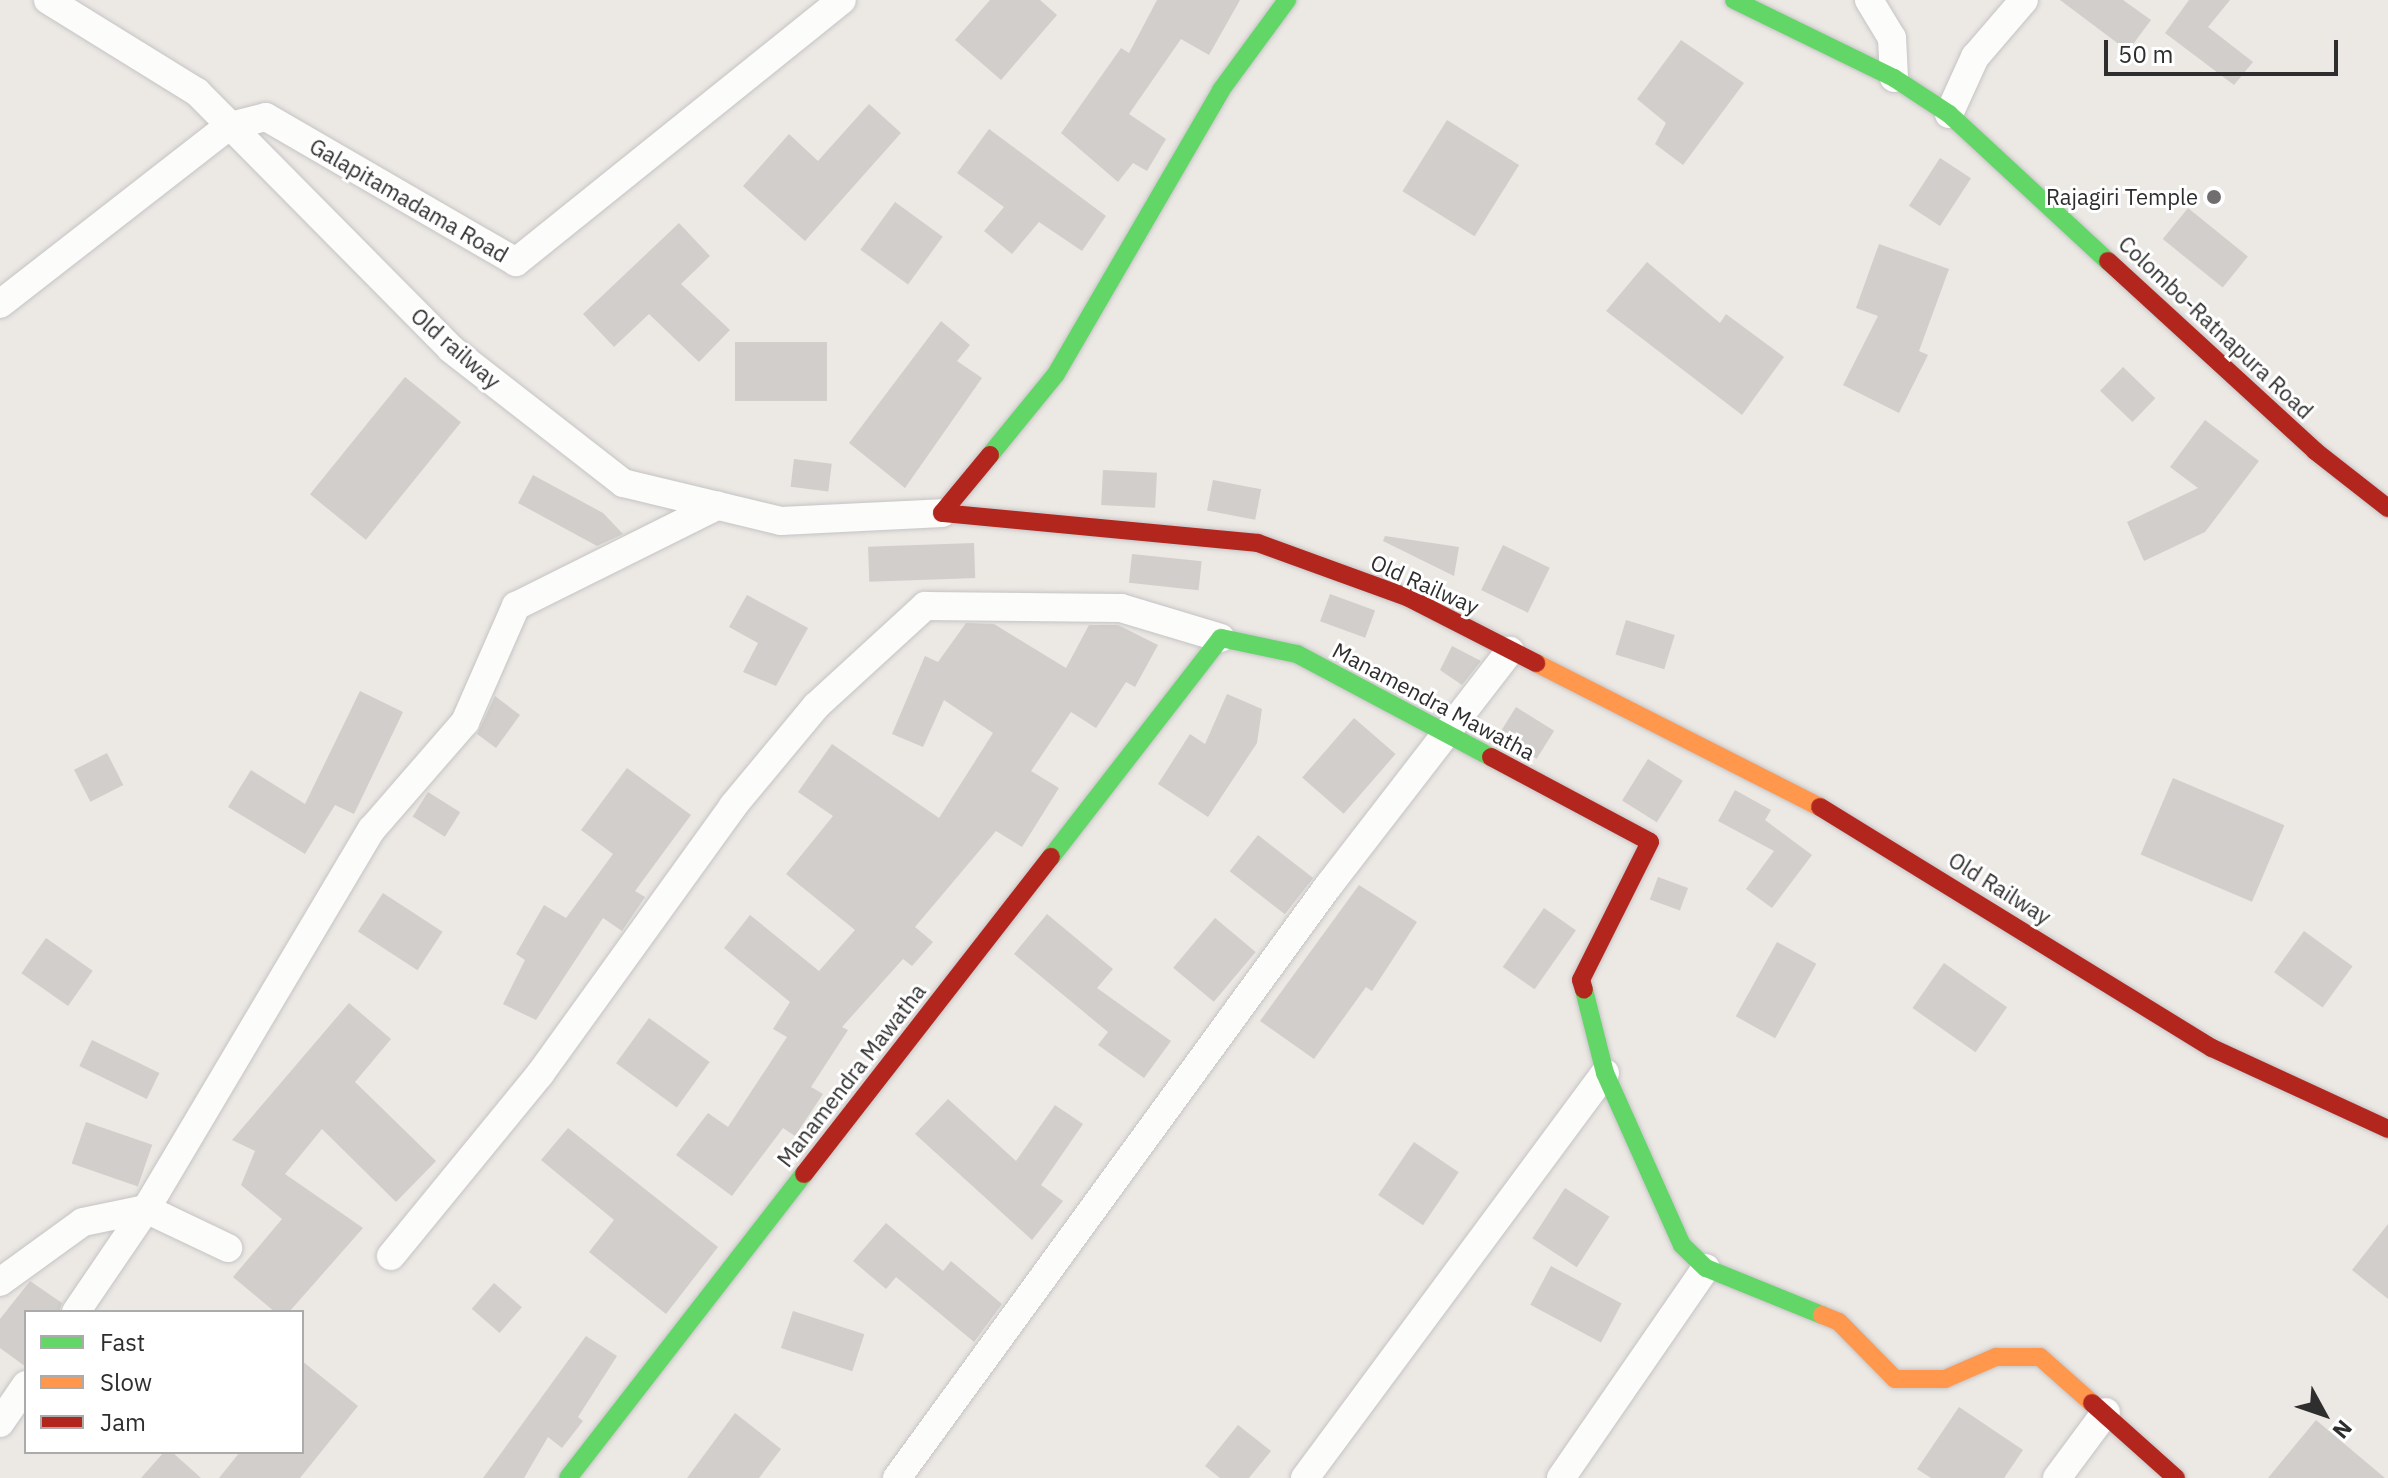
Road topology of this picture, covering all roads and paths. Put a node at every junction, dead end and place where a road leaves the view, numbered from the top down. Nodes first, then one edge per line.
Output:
1 (48, 0) edge
2 (842, 0) edge
3 (1287, 0) edge
4 (1734, 0) edge
5 (1869, 0) edge
6 (2024, 0) edge
7 (1894, 78) junction
8 (1949, 114) junction
9 (227, 127) junction
10 (0, 304) edge
11 (717, 506) junction
12 (2388, 508) edge
13 (942, 513) junction
14 (1221, 638) junction
15 (1510, 651) junction
16 (1444, 737) junction
17 (1605, 1073) junction
18 (2388, 1129) edge
19 (146, 1209) junction
20 (228, 1248) dead end
21 (391, 1256) dead end
22 (1706, 1268) junction
23 (0, 1282) edge
24 (77, 1310) edge
25 (24, 1388) edge
26 (2106, 1412) junction
27 (0, 1423) edge
28 (568, 1478) edge
29 (897, 1478) edge
30 (1305, 1478) edge
31 (1561, 1478) edge
32 (2057, 1478) edge
33 (2176, 1478) edge

1 - 9 street, Old railway
2 - 9 street, Galapitamadama Road
3 - 13 main road
4 - 7 main road, Colombo-Ratnapura Road
5 - 7 street
6 - 8 street
7 - 8 main road, Colombo-Ratnapura Road
8 - 12 main road, Colombo-Ratnapura Road
9 - 10 street, Galapitamadama Road
9 - 11 street, Old railway
11 - 13 street, Old railway
11 - 19 street
13 - 15 main road, Old Railway
14 - 16 main road, Manamendra Mawatha
14 - 21 street
14 - 28 main road, Manamendra Mawatha
15 - 16 street
15 - 18 main road, Old Railway
16 - 17 main road, Manamendra Mawatha
16 - 29 street
17 - 22 main road, Manamendra Mawatha
17 - 30 street
19 - 20 street
19 - 23 street
19 - 24 street
22 - 26 main road, Manamendra Mawatha
22 - 31 street
25 - 27 street
26 - 32 street
26 - 33 main road, Manamendra Mawatha

